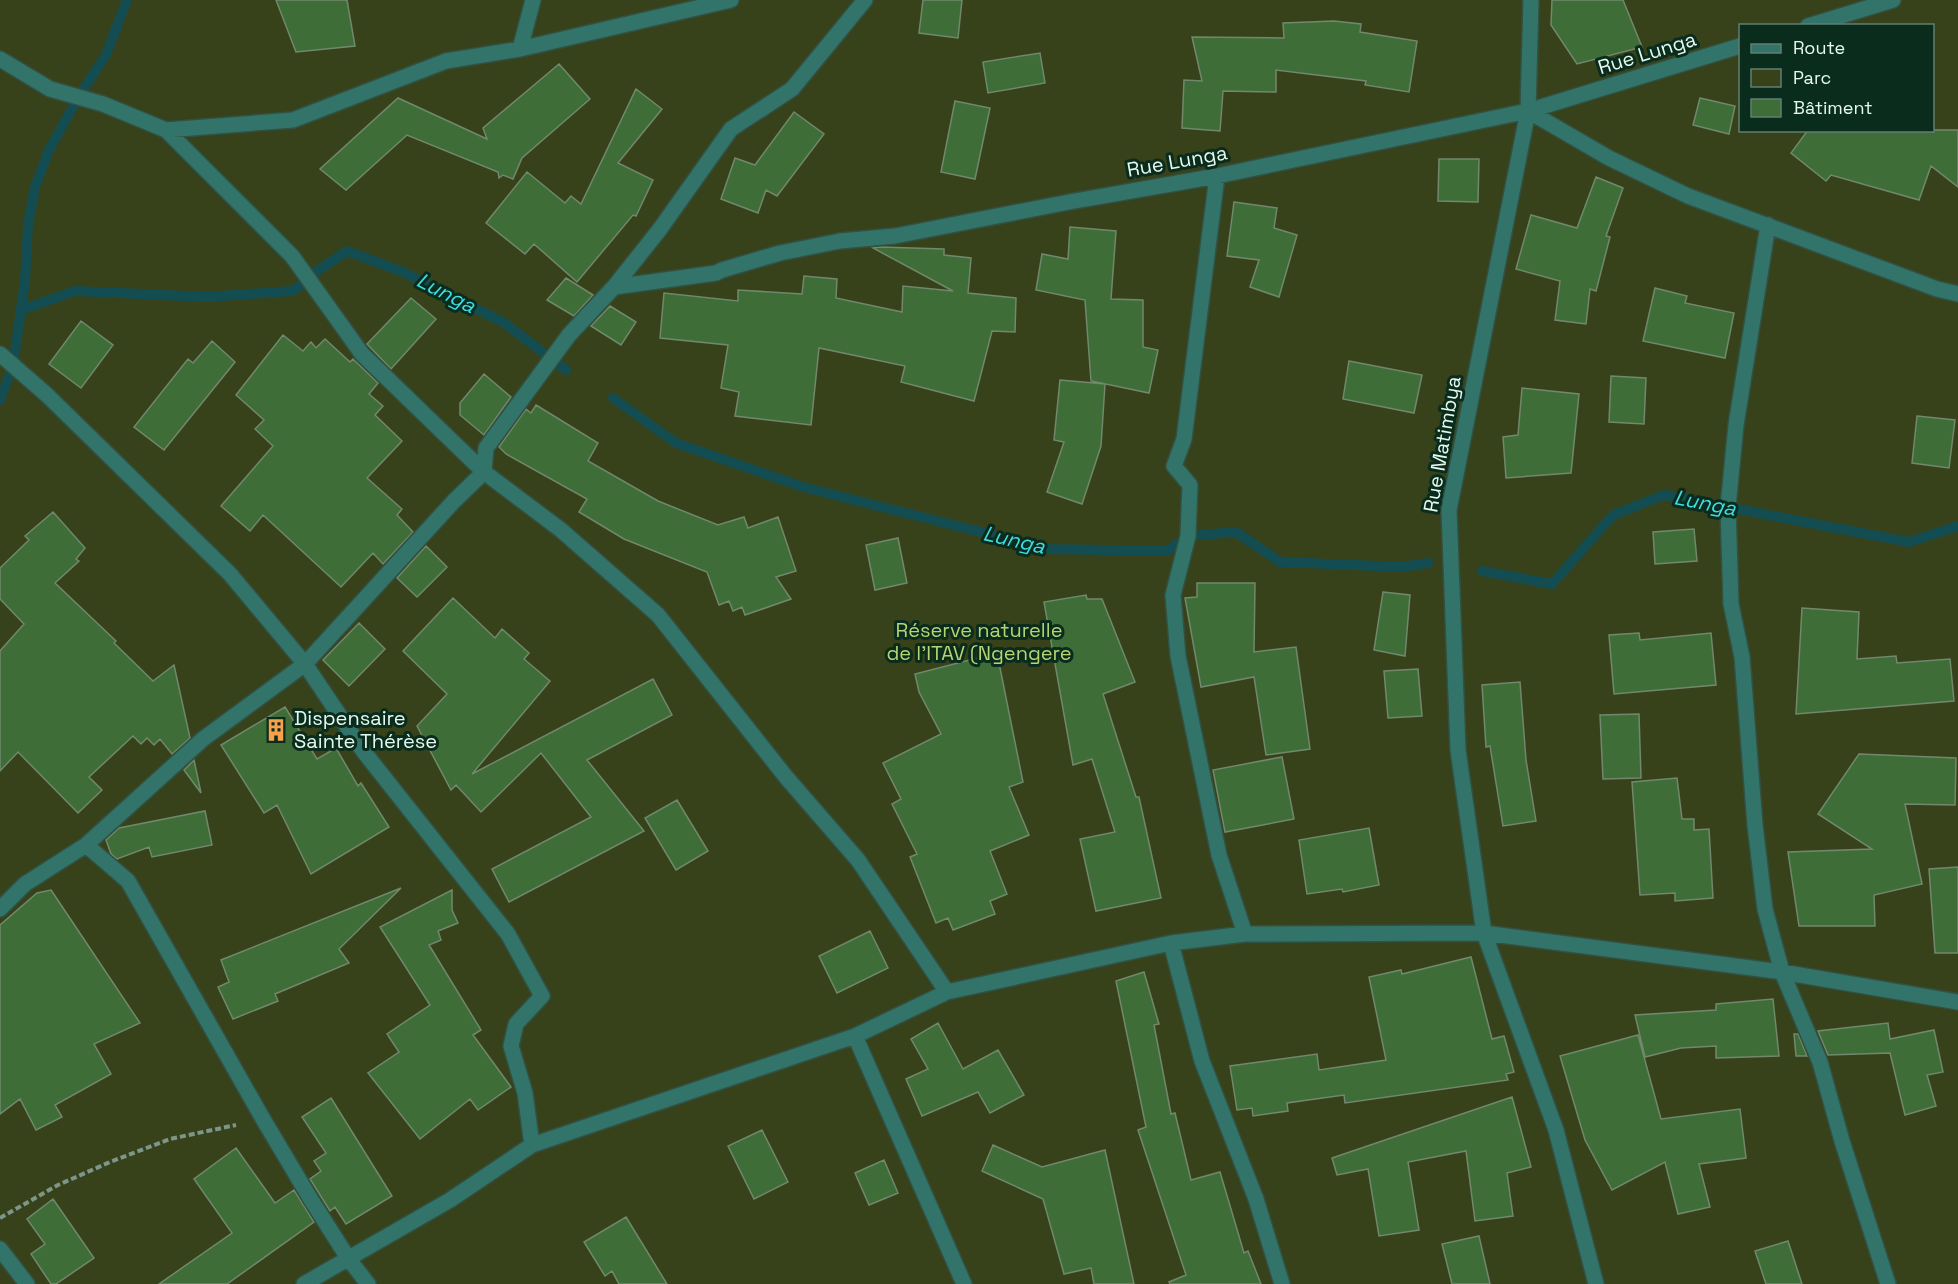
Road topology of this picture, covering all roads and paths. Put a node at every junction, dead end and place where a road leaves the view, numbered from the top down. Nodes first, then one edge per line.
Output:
1 (533, 0) edge
2 (731, 0) edge
3 (865, 0) edge
4 (1531, 0) edge
5 (1893, 0) edge
6 (1815, 24) edge
7 (1739, 46) edge
8 (520, 49) junction
9 (0, 59) edge
10 (1528, 111) junction
11 (166, 130) junction
12 (1217, 176) junction
13 (1768, 225) junction
14 (614, 287) junction
15 (1958, 294) edge
16 (0, 354) edge
17 (484, 472) junction
18 (305, 664) junction
19 (86, 845) junction
20 (0, 909) edge
21 (1484, 933) junction
22 (1245, 934) junction
23 (1171, 943) junction
24 (1782, 972) junction
25 (947, 992) junction
26 (1958, 1002) edge
27 (855, 1036) junction
28 (263, 1119) junction
29 (532, 1145) junction
30 (0, 1218) edge
31 (0, 1249) edge
32 (348, 1258) junction
33 (27, 1284) edge
34 (304, 1284) edge
35 (368, 1284) edge
36 (964, 1284) edge
37 (1282, 1284) edge
38 (1596, 1284) edge
39 (1888, 1284) edge

1 - 8 street
2 - 8 street
3 - 14 street
4 - 10 street, Rue Matimbya
5 - 6 street
7 - 10 street, Rue Lunga
8 - 11 street
9 - 11 street
10 - 12 street, Rue Lunga
10 - 13 street
10 - 21 street, Rue Matimbya
11 - 17 street
12 - 14 street, Rue Lunga
12 - 22 street
13 - 15 street
13 - 24 street
14 - 17 street
16 - 18 street
17 - 18 street
17 - 25 street
18 - 19 street
18 - 29 street
19 - 20 street
19 - 28 street
21 - 22 street
21 - 24 street
21 - 38 street, Rue Matimbya
22 - 23 street
23 - 25 street
23 - 37 street
24 - 26 street
24 - 39 street
25 - 27 street
27 - 29 street
27 - 36 street
28 - 30 path
28 - 32 street
29 - 32 street
31 - 33 street
32 - 34 street
32 - 35 street

